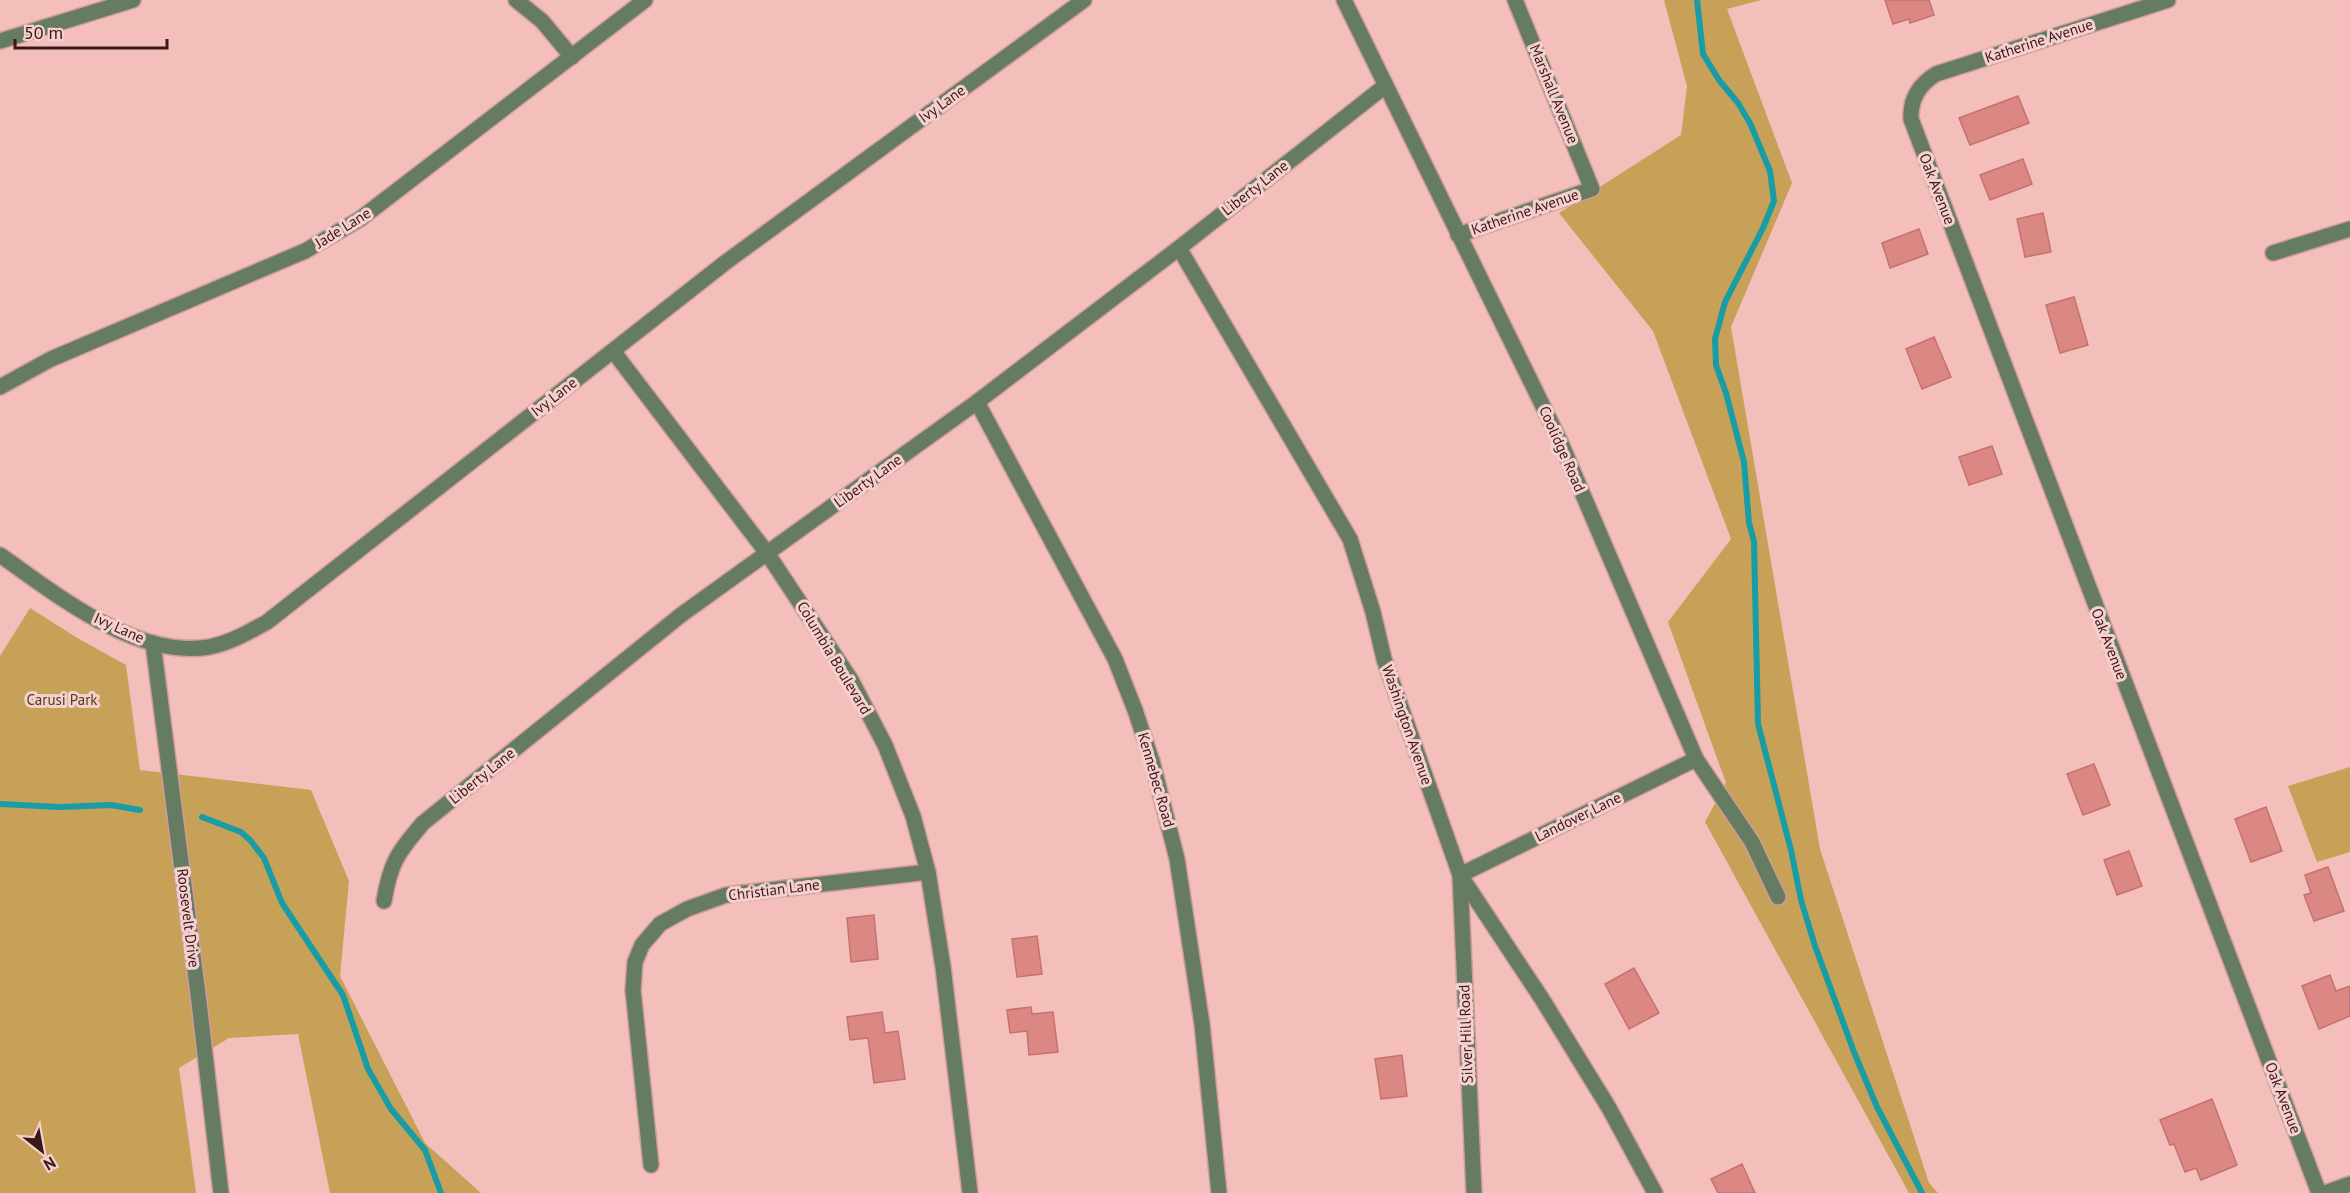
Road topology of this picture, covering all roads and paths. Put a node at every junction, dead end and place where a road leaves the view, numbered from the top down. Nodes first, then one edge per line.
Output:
1 (133, 0) edge
2 (516, 0) edge
3 (645, 0) edge
4 (1084, 0) edge
5 (1344, 0) edge
6 (1515, 0) edge
7 (2169, 0) edge
8 (0, 40) edge
9 (572, 57) junction
10 (1385, 86) junction
11 (1917, 93) joint
12 (1592, 189) joint
13 (2350, 229) edge
14 (1458, 234) junction
15 (1179, 248) junction
16 (2273, 253) dead end
17 (613, 351) junction
18 (0, 387) edge
19 (977, 402) junction
20 (767, 553) junction
21 (0, 555) edge
22 (153, 643) junction
23 (1696, 759) junction
24 (928, 872) junction
25 (1460, 875) junction
26 (1778, 897) dead end
27 (384, 902) dead end
28 (651, 1165) dead end
29 (2350, 1184) edge
30 (221, 1193) edge
31 (970, 1193) edge
32 (1219, 1193) edge
33 (1474, 1193) edge
34 (1655, 1193) edge
35 (2319, 1193) edge
36 (2325, 1193) edge

1 - 8 street
2 - 9 street
3 - 9 street, Jade Lane
4 - 17 street, Ivy Lane
5 - 10 street, Coolidge Road
6 - 12 street, Marshall Avenue
7 - 11 street, Katherine Avenue
9 - 18 street, Jade Lane
10 - 14 street, Coolidge Road
10 - 15 street, Liberty Lane
11 - 35 street, Oak Avenue
12 - 14 street, Katherine Avenue
13 - 16 street
14 - 23 street, Coolidge Road
15 - 19 street, Liberty Lane
15 - 25 street, Washington Avenue
17 - 20 street, Columbia Boulevard
17 - 22 street, Ivy Lane
19 - 20 street, Liberty Lane
19 - 32 street, Kennebec Road
20 - 24 street, Columbia Boulevard
20 - 27 street, Liberty Lane
21 - 22 street, Ivy Lane
22 - 30 street, Roosevelt Drive
23 - 25 street, Landover Lane
23 - 26 street, Coolidge Road
24 - 28 street, Christian Lane
24 - 31 street, Columbia Boulevard
25 - 33 street, Silver Hill Road
25 - 34 street, Washington Avenue
29 - 36 street

